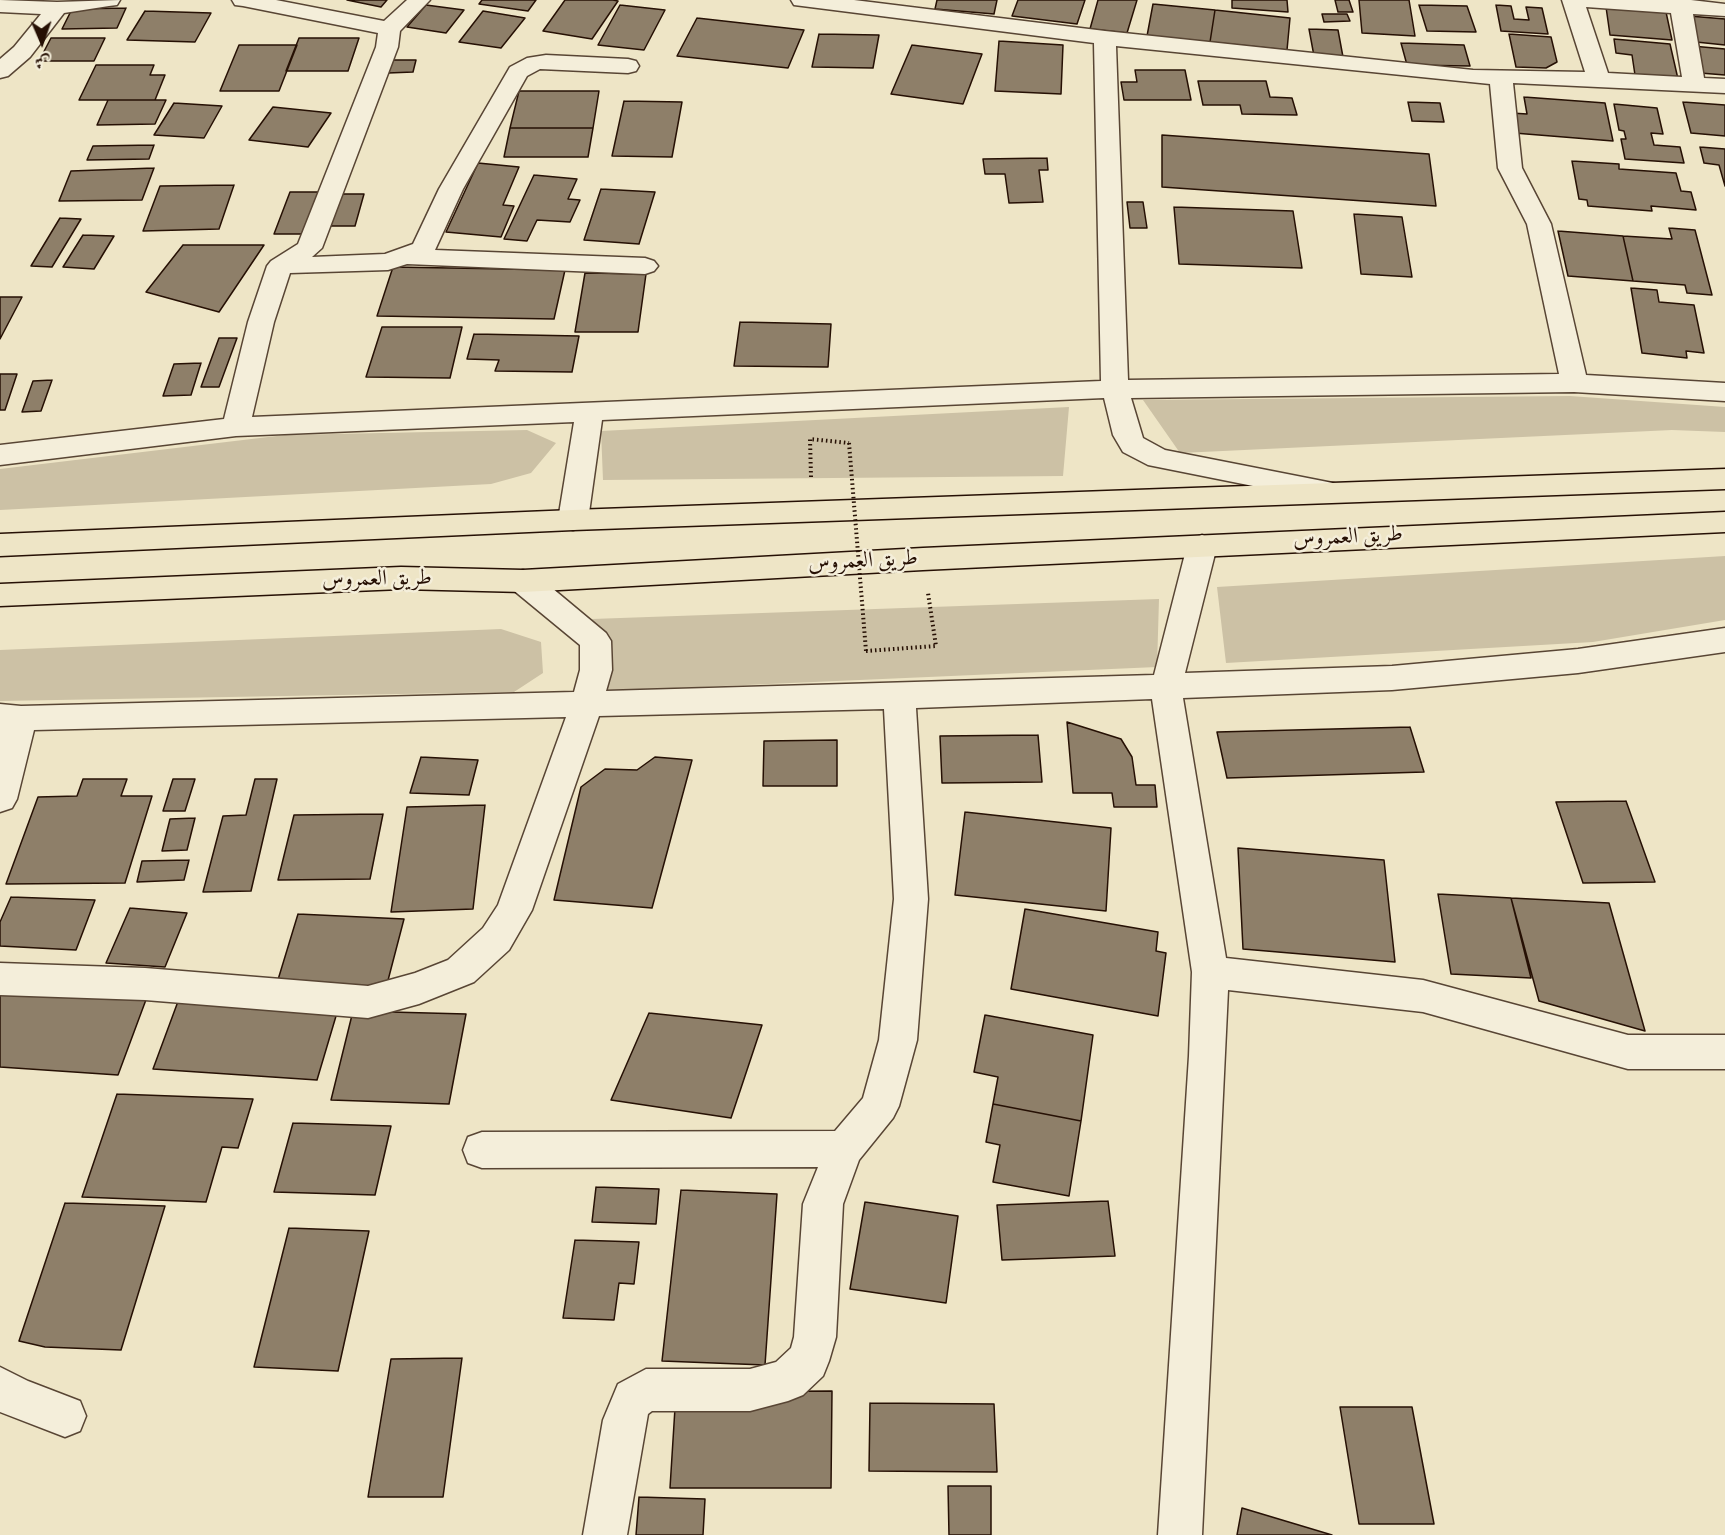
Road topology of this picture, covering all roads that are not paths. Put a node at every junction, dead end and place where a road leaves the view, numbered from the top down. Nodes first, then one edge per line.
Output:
1 (109, 0) edge
2 (243, 0) edge
3 (418, 0) edge
4 (802, 0) edge
5 (7, 4) edge
6 (1681, 4) edge
7 (57, 8) junction
8 (920, 8) edge
9 (1725, 10) edge
10 (389, 29) junction
11 (1105, 38) junction
12 (628, 66) dead end
13 (0, 71) edge
14 (1501, 78) junction
15 (1598, 78) junction
16 (1694, 83) junction
17 (1725, 86) edge
18 (405, 256) junction
19 (280, 266) junction
20 (645, 266) dead end
21 (1574, 383) junction
22 (1115, 389) junction
23 (1725, 392) edge
24 (589, 413) junction
25 (236, 427) junction
26 (0, 455) edge
27 (1725, 479) edge
28 (1333, 492) junction
29 (573, 520) junction
30 (1725, 522) edge
31 (0, 545) edge
32 (1202, 546) junction
33 (523, 581) junction
34 (0, 595) edge
35 (1725, 640) edge
36 (1166, 688) junction
37 (899, 696) junction
38 (587, 703) junction
39 (10, 717) edge
40 (0, 799) edge
41 (1210, 972) junction
42 (0, 979) edge
43 (1725, 1052) edge
44 (844, 1149) junction
45 (482, 1150) dead end
46 (0, 1388) edge
47 (65, 1416) dead end
48 (605, 1535) edge
49 (1180, 1535) edge

1 - 7 street
2 - 10 street
3 - 10 street
4 - 8 street
5 - 7 street
6 - 9 street
6 - 15 street
6 - 16 street
7 - 13 street
8 - 11 street
10 - 19 street
11 - 14 street
11 - 22 street
12 - 18 street
14 - 15 street
14 - 21 street
15 - 16 street
16 - 17 street
18 - 19 street
18 - 20 street
19 - 25 street
21 - 22 street
21 - 23 street
22 - 24 street
22 - 28 street
24 - 25 street
24 - 29 street
25 - 26 street
27 - 28 main road, طريق العمروس
28 - 29 main road, طريق العمروس
29 - 31 main road, طريق العمروس
30 - 32 main road, طريق العمروس
32 - 33 main road, طريق العمروس
32 - 36 street
33 - 34 main road, طريق العمروس
33 - 38 street
35 - 36 street
36 - 37 street
36 - 41 street
37 - 38 street
37 - 44 street
38 - 39 street
38 - 42 street
39 - 40 street
41 - 43 street
41 - 49 street
44 - 45 street
44 - 48 street
46 - 47 street

